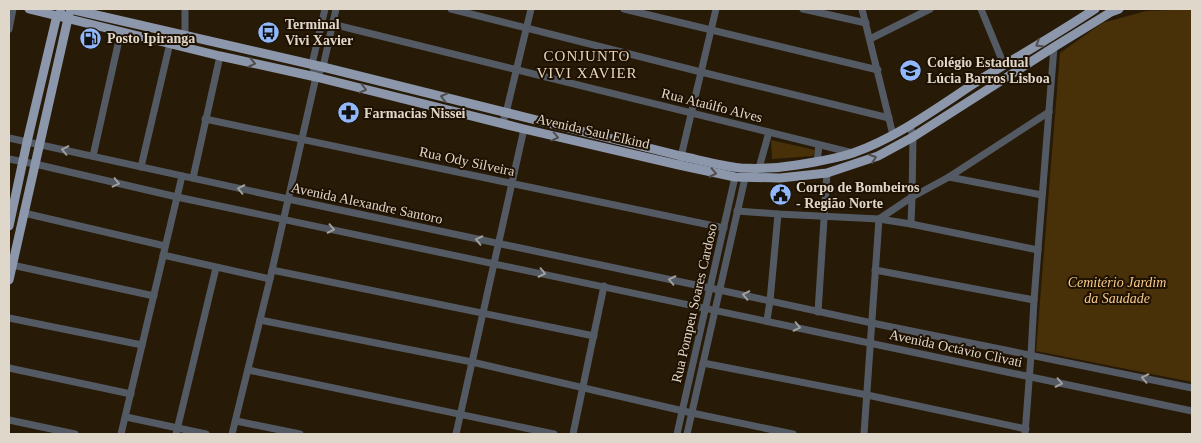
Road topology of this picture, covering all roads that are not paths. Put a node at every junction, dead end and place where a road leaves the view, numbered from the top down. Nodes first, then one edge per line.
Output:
1 (14, 9) edge
2 (29, 9) edge
3 (185, 9) edge
4 (336, 9) edge
5 (450, 9) edge
6 (531, 9) edge
7 (624, 9) edge
8 (716, 9) edge
9 (804, 9) edge
10 (862, 9) edge
11 (930, 9) edge
12 (981, 9) edge
13 (1095, 9) edge
14 (1119, 9) edge
15 (326, 10) edge
16 (69, 12) edge
17 (99, 12) edge
18 (57, 15) junction
19 (332, 24) junction
20 (866, 24) junction
21 (1070, 26) junction
22 (526, 27) junction
23 (9, 29) edge
24 (711, 30) junction
25 (121, 31) junction
26 (185, 36) junction
27 (870, 39) junction
28 (170, 43) junction
29 (222, 44) junction
30 (1054, 47) junction
31 (220, 56) junction
32 (312, 64) junction
33 (1004, 65) junction
34 (323, 67) junction
35 (516, 70) junction
36 (878, 70) junction
37 (701, 72) junction
38 (316, 77) junction
39 (1049, 112) junction
40 (506, 113) junction
41 (691, 113) junction
42 (889, 118) junction
43 (205, 119) junction
44 (502, 124) junction
45 (910, 125) junction
46 (524, 129) junction
47 (769, 132) junction
48 (893, 134) junction
49 (913, 137) junction
50 (9, 138) edge
51 (302, 140) junction
52 (27, 142) junction
53 (39, 145) junction
54 (819, 145) junction
55 (853, 153) junction
56 (93, 156) junction
57 (681, 156) junction
58 (9, 159) edge
59 (22, 162) junction
60 (817, 162) junction
61 (35, 164) junction
62 (679, 166) junction
63 (141, 167) junction
64 (759, 168) junction
65 (780, 168) junction
66 (827, 173) junction
67 (182, 176) junction
68 (740, 177) junction
69 (949, 177) junction
70 (193, 178) junction
71 (780, 178) junction
72 (512, 184) junction
73 (1042, 195) junction
74 (177, 197) junction
75 (912, 197) junction
76 (288, 199) junction
77 (737, 211) junction
78 (24, 213) junction
79 (778, 214) junction
80 (824, 216) junction
81 (284, 219) junction
82 (879, 219) junction
83 (911, 224) junction
84 (9, 226) edge
85 (724, 228) junction
86 (498, 244) junction
87 (165, 246) junction
88 (1038, 250) junction
89 (163, 256) junction
90 (494, 263) junction
91 (12, 266) junction
92 (216, 268) junction
93 (272, 270) junction
94 (876, 270) junction
95 (270, 279) junction
96 (9, 280) edge
97 (604, 286) junction
98 (710, 288) junction
99 (720, 290) junction
100 (154, 296) junction
101 (1034, 300) junction
102 (770, 301) junction
103 (706, 308) junction
104 (716, 310) junction
105 (818, 312) junction
106 (483, 313) junction
107 (9, 318) edge
108 (260, 320) junction
109 (767, 320) junction
110 (872, 323) junction
111 (594, 336) junction
112 (870, 343) junction
113 (142, 345) junction
114 (1031, 355) junction
115 (472, 362) junction
116 (703, 363) junction
117 (9, 368) edge
118 (248, 370) junction
119 (1029, 376) junction
120 (582, 387) junction
121 (1192, 388) edge
122 (131, 394) junction
123 (867, 395) junction
124 (683, 411) junction
125 (1192, 411) edge
126 (692, 413) junction
127 (460, 414) junction
128 (126, 416) junction
129 (9, 420) edge
130 (236, 421) junction
131 (177, 431) edge
132 (1025, 432) edge
133 (74, 434) edge
134 (121, 434) edge
135 (206, 434) edge
136 (232, 434) edge
137 (300, 434) edge
138 (456, 434) edge
139 (554, 434) edge
140 (573, 434) edge
141 (678, 434) edge
142 (687, 434) edge
143 (793, 434) edge
144 (864, 434) edge

1 - 23 street
2 - 18 main road
3 - 26 street
4 - 19 street
5 - 22 street
6 - 22 street
7 - 24 street
8 - 24 street
9 - 20 street
10 - 20 street
11 - 27 street
12 - 33 street
13 - 21 main road, Avenida Saul Elkind
14 - 30 main road, Avenida Saul Elkind
15 - 32 street
16 - 17 main road, Avenida Saul Elkind
16 - 18 main road
16 - 25 main road, Avenida Saul Elkind
16 - 53 main road
17 - 26 main road, Avenida Saul Elkind
18 - 52 main road
19 - 34 street
19 - 35 street, Rua Ataúlfo Alves
20 - 27 street
21 - 30 main road
21 -> 33 main road, Avenida Saul Elkind
22 - 35 street
22 - 37 street
24 - 36 street
24 - 37 street
25 - 28 main road, Avenida Saul Elkind
25 - 56 street
26 - 28 main road
26 - 29 main road, Avenida Saul Elkind
27 - 36 street
28 - 31 main road, Avenida Saul Elkind
28 - 63 street
29 - 31 main road
29 - 32 main road, Avenida Saul Elkind
30 - 39 street
30 - 49 main road, Avenida Saul Elkind
31 -> 38 main road, Avenida Saul Elkind
31 - 43 street
32 - 34 main road, Avenida Saul Elkind
32 - 38 street
33 - 45 main road, Avenida Saul Elkind
34 - 38 street
40 -> 34 main road, Avenida Saul Elkind
35 - 40 street
35 - 41 street, Rua Ataúlfo Alves
36 - 42 street
37 - 41 street
37 - 42 street
38 -> 44 main road, Avenida Saul Elkind
38 - 51 street
39 - 69 street
39 - 73 street
40 - 44 street
40 - 57 main road, Avenida Saul Elkind
41 - 47 street, Rua Ataúlfo Alves
41 - 57 street
42 - 48 street
43 - 51 street, Rua Ody Silveira
43 - 70 street
44 - 46 main road, Avenida Saul Elkind
45 - 48 main road, Avenida Saul Elkind
45 - 49 street
46 -> 62 main road, Avenida Saul Elkind
46 - 72 street
47 - 54 street, Rua Ataúlfo Alves
47 - 64 street
48 - 55 main road, Avenida Saul Elkind
66 -> 49 main road, Avenida Saul Elkind
49 - 75 street
50 - 52 street, Avenida Alexandre Santoro
51 - 72 street, Rua Ody Silveira
51 - 76 street
52 - 53 street, Avenida Alexandre Santoro
52 - 59 main road
56 -> 53 street, Avenida Alexandre Santoro
53 - 61 main road
54 - 55 street, Rua Ataúlfo Alves
54 - 60 street
55 - 60 main road, Avenida Saul Elkind
56 - 63 street, Avenida Alexandre Santoro
57 - 62 street
57 - 64 main road, Avenida Saul Elkind
58 - 59 street
59 - 61 street
59 - 84 main road
60 - 65 main road, Avenida Saul Elkind
61 -> 74 street
61 - 78 main road
62 -> 68 main road, Avenida Saul Elkind
63 - 67 street, Avenida Alexandre Santoro
64 - 65 main road, Avenida Saul Elkind
64 - 68 main road
65 - 71 main road
66 - 71 main road, Avenida Saul Elkind
66 - 80 street
67 - 70 street, Avenida Alexandre Santoro
67 - 74 street
68 - 71 main road, Avenida Saul Elkind
68 - 77 street, Rua Pompeu Soares Cardoso
68 - 85 street, Rua Pompeu Soares Cardoso
69 - 73 street
69 - 75 street
76 -> 70 street, Avenida Alexandre Santoro
72 - 85 street, Rua Ody Silveira
72 - 86 street
73 - 88 street
74 - 81 street
74 - 87 street
75 - 82 street
75 - 83 street
76 - 81 street
86 -> 76 street, Avenida Alexandre Santoro
77 - 79 street
77 - 99 street, Rua Pompeu Soares Cardoso
78 - 87 street
78 - 91 main road
79 - 80 street
79 - 102 street
80 - 82 street
80 - 105 street
81 -> 90 street
81 - 93 street
82 - 83 street
82 - 94 street
83 - 88 street
85 - 98 street, Rua Pompeu Soares Cardoso
86 - 90 street
98 -> 86 street, Avenida Alexandre Santoro
87 - 89 street
88 - 101 street
89 - 92 street
89 - 100 street
90 -> 97 street
90 - 106 street
91 - 96 main road
91 - 100 street
92 - 95 street
92 - 131 street
93 - 95 street
93 - 106 street
94 - 101 street
94 - 110 street
95 - 108 street
97 - 103 street
97 - 111 street
98 - 99 street, Avenida Alexandre Santoro
98 - 103 street, Rua Pompeu Soares Cardoso
102 -> 99 street, Avenida Octávio Clivati
99 - 104 street, Rua Pompeu Soares Cardoso
100 - 113 street
101 - 114 street
102 - 105 street, Avenida Octávio Clivati
102 - 109 street
103 - 104 street
103 - 124 street, Rua Pompeu Soares Cardoso
104 - 109 street, Avenida Octávio Clivati
104 - 116 street, Rua Pompeu Soares Cardoso
105 - 110 street, Avenida Octávio Clivati
106 - 111 street
106 - 115 street
107 - 113 street
108 - 115 street
108 - 118 street
109 -> 112 street, Avenida Octávio Clivati
110 - 112 street
110 - 114 street, Avenida Octávio Clivati
111 - 120 street
112 - 119 street, Avenida Octávio Clivati
112 - 123 street
113 - 122 street
114 - 119 street
121 -> 114 street, Avenida Octávio Clivati
115 - 120 street
115 - 127 street
116 - 123 street
116 - 126 street, Rua Pompeu Soares Cardoso
117 - 122 street
118 - 127 street
118 - 130 street
119 -> 125 street, Avenida Octávio Clivati
119 - 132 street
120 - 124 street
120 - 140 street
122 - 128 street
123 - 132 street
123 - 144 street
124 - 126 street
124 - 141 street, Rua Pompeu Soares Cardoso
126 - 142 street, Rua Pompeu Soares Cardoso
126 - 143 street
127 - 138 street
127 - 139 street
128 - 131 street
128 - 134 street
129 - 133 street
130 - 136 street
130 - 137 street
131 - 135 street

